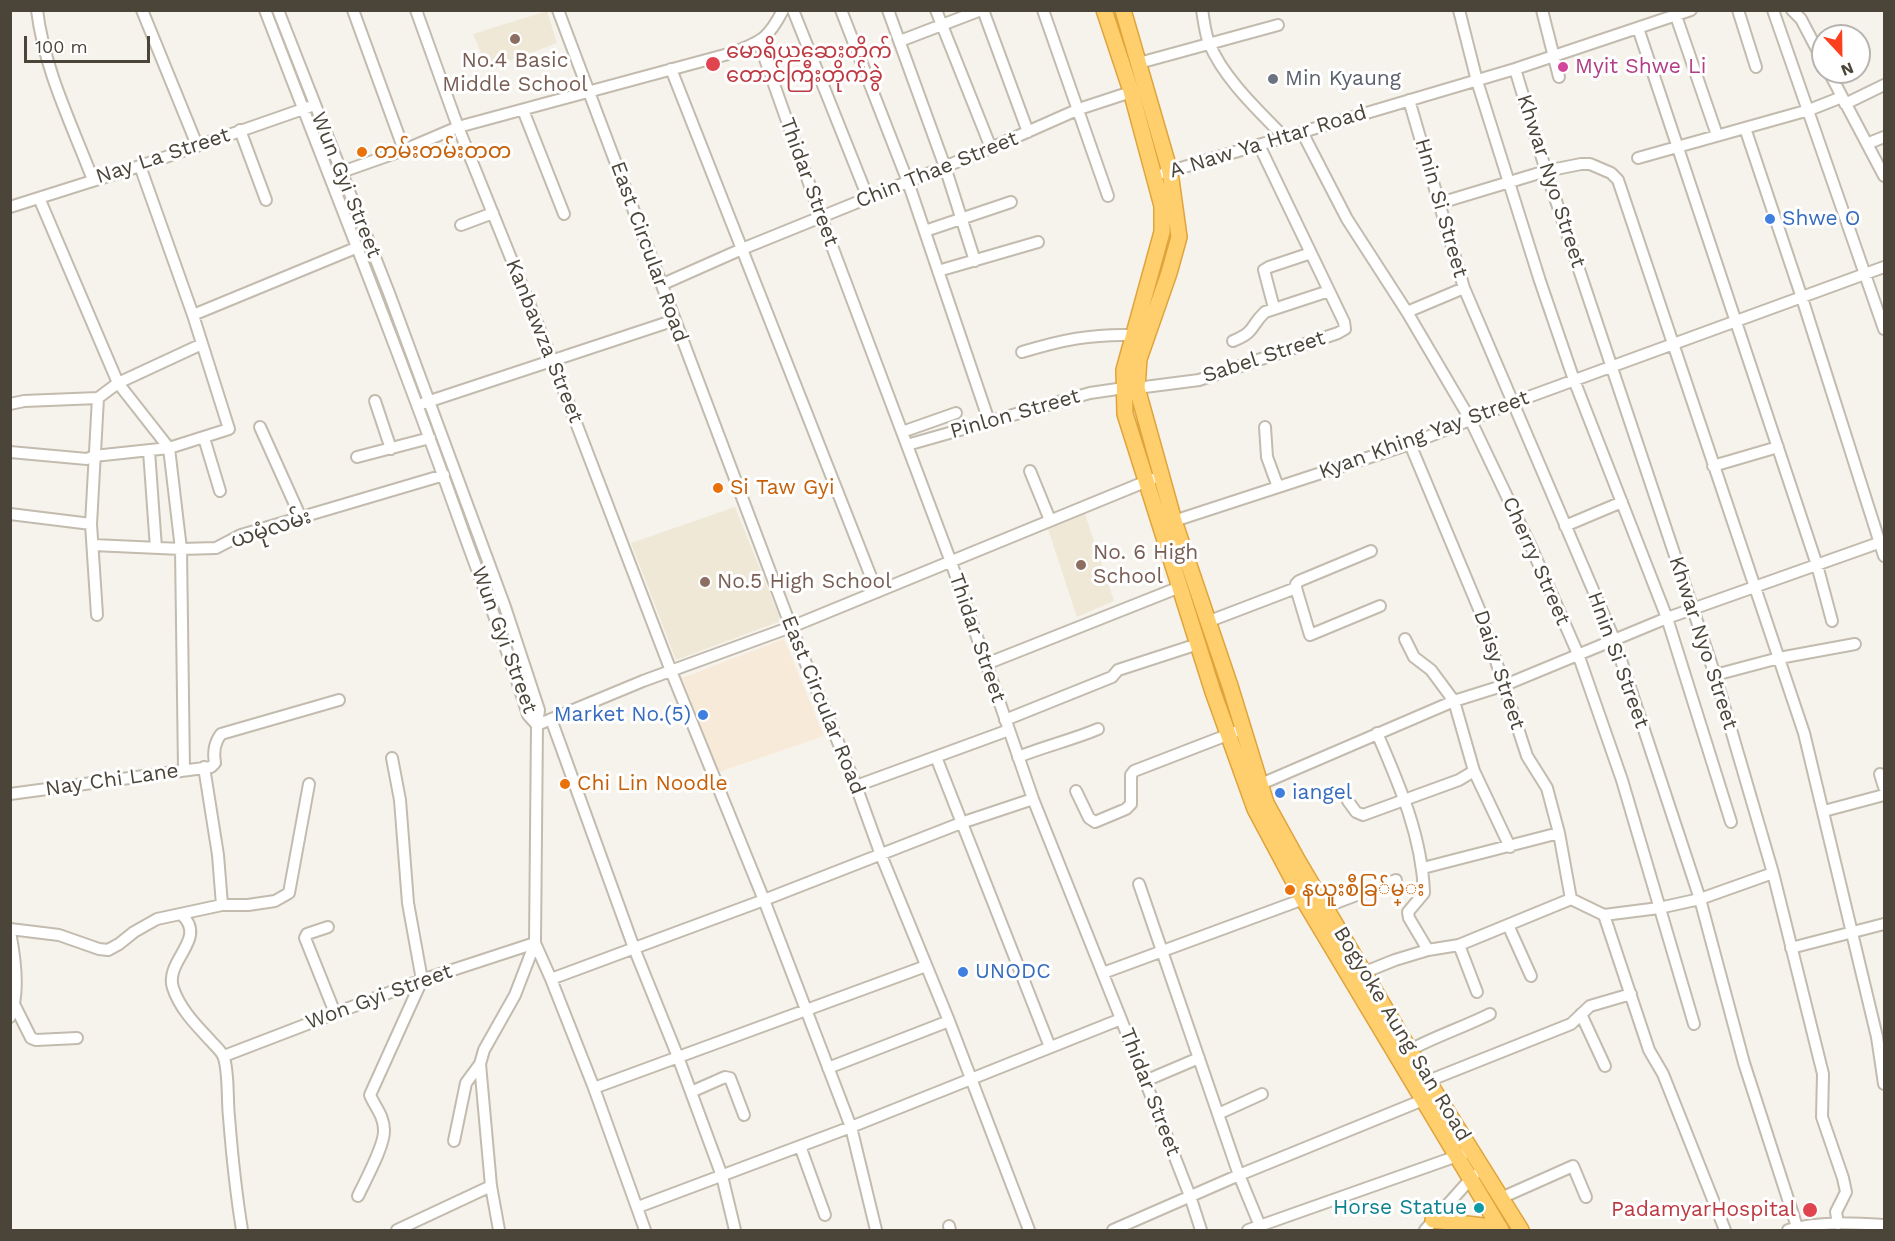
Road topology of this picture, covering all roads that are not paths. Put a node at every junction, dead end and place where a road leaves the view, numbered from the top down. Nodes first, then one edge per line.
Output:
1 (37, 10) edge
2 (142, 10) edge
3 (265, 10) edge
4 (278, 10) edge
5 (353, 10) edge
6 (416, 10) edge
7 (558, 10) edge
8 (783, 10) edge
9 (793, 10) edge
10 (841, 10) edge
11 (888, 10) edge
12 (936, 10) edge
13 (982, 10) edge
14 (1043, 10) edge
15 (1104, 10) edge
16 (1123, 10) edge
17 (1202, 10) edge
18 (1460, 10) edge
19 (1542, 10) edge
20 (1691, 10) edge
21 (1738, 10) edge
22 (1773, 10) edge
23 (1792, 10) edge
24 (1676, 16) junction
25 (941, 25) junction
26 (1278, 25) dead end
27 (1638, 28) junction
28 (1811, 38) edge
29 (900, 41) junction
30 (759, 42) junction
31 (1209, 42) junction
32 (1554, 56) junction
33 (1139, 63) junction
34 (1756, 67) dead end
35 (671, 69) junction
36 (1515, 69) junction
37 (1559, 77) dead end
38 (1477, 81) junction
39 (1835, 84) edge
40 (1884, 85) edge
41 (1138, 89) junction
42 (589, 92) junction
43 (1409, 100) junction
44 (1844, 100) junction
45 (315, 105) junction
46 (303, 109) junction
47 (1079, 109) junction
48 (522, 110) junction
49 (1809, 110) junction
50 (458, 127) junction
51 (1745, 128) junction
52 (240, 130) junction
53 (1028, 132) junction
54 (1302, 132) junction
55 (1717, 135) junction
56 (1884, 137) edge
57 (1285, 138) junction
58 (1869, 143) junction
59 (1259, 145) junction
60 (197, 146) junction
61 (991, 148) junction
62 (1677, 148) junction
63 (404, 150) junction
64 (1638, 158) dead end
65 (140, 166) junction
66 (945, 167) junction
67 (1546, 171) junction
68 (342, 172) junction
69 (1170, 172) junction
70 (1155, 175) junction
71 (331, 176) junction
72 (1884, 176) edge
73 (93, 180) junction
74 (908, 182) junction
75 (1509, 183) junction
76 (1108, 196) dead end
77 (39, 198) junction
78 (868, 198) junction
79 (266, 200) dead end
80 (1011, 202) dead end
81 (1440, 203) junction
82 (10, 207) edge
83 (493, 213) junction
84 (564, 214) dead end
85 (821, 217) junction
86 (962, 219) junction
87 (460, 225) dead end
88 (924, 231) junction
89 (1038, 242) dead end
90 (358, 247) junction
91 (742, 249) junction
92 (1311, 253) junction
93 (975, 261) junction
94 (1884, 267) edge
95 (938, 271) junction
96 (1866, 274) junction
97 (663, 284) junction
98 (1464, 288) junction
99 (1329, 291) junction
100 (1802, 298) junction
101 (1274, 308) junction
102 (1407, 312) junction
103 (193, 315) junction
104 (675, 320) junction
105 (1737, 322) junction
106 (1884, 329) edge
107 (1132, 335) junction
108 (1233, 341) dead end
109 (202, 344) junction
110 (1673, 346) junction
111 (1022, 352) dead end
112 (552, 360) junction
113 (1611, 367) junction
114 (1575, 380) junction
115 (118, 383) junction
116 (1131, 388) junction
117 (98, 398) junction
118 (375, 401) dead end
119 (429, 401) junction
120 (1512, 403) junction
121 (10, 404) edge
122 (418, 405) junction
123 (956, 413) dead end
124 (1470, 419) junction
125 (989, 421) junction
126 (260, 427) dead end
127 (1265, 427) dead end
128 (902, 432) junction
129 (204, 438) junction
130 (430, 438) junction
131 (1410, 444) junction
132 (907, 445) junction
133 (1778, 447) junction
134 (169, 448) junction
135 (391, 449) junction
136 (148, 451) junction
137 (10, 452) edge
138 (94, 456) junction
139 (357, 457) dead end
140 (1713, 466) junction
141 (1030, 471) dead end
142 (444, 475) junction
143 (1161, 476) junction
144 (1145, 481) junction
145 (1278, 487) junction
146 (220, 491) dead end
147 (1622, 502) junction
148 (10, 514) edge
149 (301, 518) junction
150 (1050, 520) junction
151 (1174, 521) junction
152 (91, 524) junction
153 (1565, 526) junction
154 (1882, 542) edge
155 (93, 544) junction
156 (156, 548) junction
157 (181, 549) junction
158 (1371, 551) dead end
159 (1884, 556) edge
160 (951, 562) junction
161 (1817, 565) junction
162 (1180, 587) junction
163 (1296, 588) junction
164 (1754, 588) junction
165 (877, 592) junction
166 (1380, 606) dead end
167 (1694, 608) junction
168 (97, 615) dead end
169 (1667, 618) junction
170 (1832, 621) dead end
171 (1207, 622) junction
172 (791, 627) junction
173 (1405, 639) dead end
174 (1614, 639) junction
175 (1198, 644) junction
176 (1855, 644) dead end
177 (1578, 654) junction
178 (1779, 658) junction
179 (986, 664) junction
180 (671, 671) junction
181 (1715, 675) junction
182 (1505, 685) junction
183 (339, 700) dead end
184 (1454, 701) junction
185 (551, 719) junction
186 (537, 724) junction
187 (1007, 725) junction
188 (1098, 729) dead end
189 (1244, 729) junction
190 (1377, 733) junction
191 (1228, 734) junction
192 (936, 757) junction
193 (1018, 757) junction
194 (392, 758) dead end
195 (209, 766) junction
196 (184, 770) junction
197 (1474, 771) junction
198 (1880, 774) dead end
199 (309, 784) dead end
200 (856, 786) junction
201 (1254, 787) junction
202 (1884, 787) edge
203 (1076, 791) dead end
204 (10, 794) edge
205 (1884, 795) edge
206 (1405, 798) junction
207 (1033, 799) junction
208 (1348, 801) dead end
209 (1824, 811) junction
210 (1731, 822) dead end
211 (961, 823) junction
212 (1559, 833) junction
213 (1510, 847) junction
214 (881, 855) junction
215 (1423, 868) junction
216 (1773, 873) junction
217 (1396, 880) dead end
218 (1139, 884) dead end
219 (1310, 896) junction
220 (1571, 899) junction
221 (1700, 899) junction
222 (764, 900) junction
223 (222, 904) junction
224 (1325, 908) junction
225 (1659, 908) junction
226 (181, 914) junction
227 (1604, 915) junction
228 (1884, 924) edge
229 (1508, 925) junction
230 (328, 927) dead end
231 (10, 931) edge
232 (1853, 933) junction
233 (535, 943) junction
234 (1459, 945) junction
235 (634, 948) junction
236 (1791, 948) junction
237 (1428, 950) junction
238 (1162, 951) junction
239 (926, 966) junction
240 (1103, 973) junction
241 (1358, 975) junction
242 (1531, 976) dead end
243 (551, 979) junction
244 (422, 980) junction
245 (1477, 992) dead end
246 (1630, 994) junction
247 (15, 1006) junction
248 (806, 1011) junction
249 (335, 1013) junction
250 (1490, 1014) dead end
251 (1581, 1014) junction
252 (10, 1017) edge
253 (1121, 1019) junction
254 (949, 1021) junction
255 (1694, 1024) dead end
256 (77, 1038) dead end
257 (1050, 1047) junction
258 (1410, 1050) junction
259 (224, 1056) junction
260 (678, 1057) junction
261 (1199, 1058) junction
262 (480, 1064) junction
263 (1605, 1066) dead end
264 (828, 1068) junction
265 (971, 1079) junction
266 (1145, 1081) junction
267 (1884, 1084) edge
268 (594, 1088) junction
269 (691, 1092) junction
270 (1429, 1092) junction
271 (1262, 1094) dead end
272 (1218, 1114) junction
273 (744, 1115) dead end
274 (851, 1127) junction
275 (454, 1141) dead end
276 (800, 1146) junction
277 (1465, 1153) junction
278 (1483, 1168) junction
279 (1239, 1175) junction
280 (722, 1176) junction
281 (1470, 1178) junction
282 (491, 1186) junction
283 (358, 1196) dead end
284 (1190, 1196) junction
285 (1586, 1197) dead end
286 (1502, 1198) junction
287 (638, 1207) junction
288 (825, 1215) dead end
289 (1838, 1224) junction
290 (1884, 1224) edge
291 (1429, 1225) edge
292 (1260, 1226) junction
293 (1871, 1227) edge
294 (1501, 1229) edge
295 (242, 1230) edge
296 (396, 1230) edge
297 (499, 1230) edge
298 (645, 1230) edge
299 (735, 1230) edge
300 (876, 1230) edge
301 (1029, 1230) edge
302 (1113, 1230) edge
303 (1202, 1230) edge
304 (1248, 1230) edge
305 (1521, 1230) edge
306 (1725, 1230) edge
307 (1794, 1230) edge

1 - 73 street
2 - 60 street
3 - 46 street, Wun Gyi Street
4 - 45 street, Wun Gyi Street
5 - 63 street
6 - 50 street, Kanbawza Street
7 - 42 street, East Circular Road
8 - 30 street
9 - 78 street
10 - 74 street
11 - 29 street
12 - 25 street
13 - 25 street
13 - 53 street
14 - 47 street
15 - 41 highway, Bogyoke Aung San Road
16 - 33 highway, Bogyoke Aung San Road
17 - 31 street
18 - 38 street
19 - 32 street
20 - 24 street, A Naw Ya Htar Road
21 - 34 street
22 - 49 street
23 - 28 street
24 - 27 street, A Naw Ya Htar Road
24 - 55 street
25 - 29 street
25 - 61 street
26 - 31 street
27 - 32 street, A Naw Ya Htar Road
27 - 62 street
29 - 66 street
30 - 35 street
30 - 85 street, Thidar Street
31 - 33 street
31 - 57 street
32 - 36 street, A Naw Ya Htar Road
32 - 37 street
33 - 41 highway, Bogyoke Aung San Road
35 - 42 street
35 - 91 street
36 - 38 street, A Naw Ya Htar Road
36 - 67 street, Khwar Nyo Street
38 - 43 street, A Naw Ya Htar Road
38 - 75 street
39 - 44 street
40 - 44 street
41 - 47 street, Chin Thae Street
41 - 69 highway, Bogyoke Aung San Road
41 - 70 highway, Bogyoke Aung San Road
42 - 48 street
42 - 97 street, East Circular Road
43 - 54 street, A Naw Ya Htar Road
43 - 81 street, Hnin Si Street
44 - 49 street
44 - 58 street
45 - 46 street, Nay La Street
45 - 68 street, Wun Gyi Street
46 - 52 street, Nay La Street
46 - 71 street, Wun Gyi Street
47 - 53 street, Chin Thae Street
47 - 76 street
48 - 50 street
48 - 84 street
49 - 51 street
49 - 96 street
50 - 63 street
50 - 83 street, Kanbawza Street
51 - 55 street
51 - 100 street
52 - 60 street, Nay La Street
52 - 79 street
53 - 61 street, Chin Thae Street
54 - 57 street, A Naw Ya Htar Road
54 - 102 street, Cherry Street
55 - 62 street
56 - 58 street
57 - 59 street, A Naw Ya Htar Road
58 - 72 street
59 - 69 street, A Naw Ya Htar Road
59 - 92 street, Sabel Street
60 - 65 street, Nay La Street
61 - 66 street, Chin Thae Street
62 - 64 street
62 - 105 street
63 - 68 street
65 - 73 street, Nay La Street
65 - 103 street
66 - 74 street, Chin Thae Street
66 - 86 street
67 - 75 street
67 - 110 street
67 - 113 street, Khwar Nyo Street
68 - 71 street
68 - 119 street, Wun Gyi Street
69 - 70 street, A Naw Ya Htar Road
69 - 116 highway, Bogyoke Aung San Road
70 - 107 highway, Bogyoke Aung San Road
71 - 90 street, Wun Gyi Street
73 - 77 street, Nay La Street
74 - 78 street, Chin Thae Street
74 - 88 street
75 - 81 street
75 - 114 street
77 - 82 street, Nay La Street
77 - 115 street
78 - 85 street, Chin Thae Street
80 - 86 street
81 - 98 street, Hnin Si Street
83 - 87 street
83 - 112 street, Kanbawza Street
85 - 91 street, Chin Thae Street
85 - 128 street, Thidar Street
86 - 88 street
86 - 93 street
88 - 95 street
89 - 93 street
90 - 103 street
90 - 122 street, Wun Gyi Street
91 - 97 street, Chin Thae Street
91 - 165 street
92 - 99 street, Sabel Street
92 - 101 street
93 - 95 street
94 - 96 street, Kyan Khing Yay Street
95 - 125 street
96 - 100 street, Kyan Khing Yay Street
96 - 106 street
97 - 104 street, East Circular Road
98 - 102 street
98 - 120 street, Hnin Si Street
99 - 101 street
99 - 116 street, Sabel Street
100 - 105 street, Kyan Khing Yay Street
100 - 154 street
101 - 108 street
102 - 124 street, Cherry Street
103 - 109 street
104 - 112 street
104 - 172 street, East Circular Road
105 - 110 street, Kyan Khing Yay Street
105 - 133 street
107 - 111 street
107 - 116 highway, Bogyoke Aung San Road
109 - 115 street
109 - 129 street
110 - 113 street, Kyan Khing Yay Street
110 - 140 street
112 - 119 street
112 - 180 street, Kanbawza Street
113 - 114 street, Kyan Khing Yay Street
113 - 167 street, Khwar Nyo Street
114 - 120 street, Kyan Khing Yay Street
114 - 147 street
115 - 117 street
115 - 134 street
116 - 125 street, Pinlon Street
116 - 143 highway, Bogyoke Aung San Road
116 - 144 highway, Bogyoke Aung San Road
117 - 121 street
117 - 138 street
118 - 135 street
119 - 122 street
119 - 186 street, Wun Gyi Street
120 - 124 street, Kyan Khing Yay Street
120 - 153 street, Hnin Si Street
122 - 130 street, Wun Gyi Street
123 - 128 street
124 - 131 street, Kyan Khing Yay Street
124 - 177 street, Cherry Street
125 - 132 street, Pinlon Street
126 - 149 street
127 - 145 street
128 - 132 street, Thidar Street
129 - 134 street
129 - 146 street
130 - 135 street
130 - 142 street, Wun Gyi Street
131 - 145 street, Kyan Khing Yay Street
131 - 182 street, Daisy Street
132 - 160 street, Thidar Street
133 - 140 street
133 - 161 street
134 - 136 street
134 - 157 street
135 - 139 street
136 - 138 street
136 - 156 street
137 - 138 street
138 - 152 street
140 - 164 street
141 - 150 street
142 - 149 street, ယမုံလမ်း
142 - 186 street, Wun Gyi Street
143 - 144 street
143 - 151 highway, Bogyoke Aung San Road
144 - 150 street
144 - 162 highway, Bogyoke Aung San Road
145 - 151 street, Kyan Khing Yay Street
147 - 153 street
147 - 169 street
148 - 152 street
149 - 157 street, ယမုံလမ်း
150 - 160 street
151 - 171 highway, Bogyoke Aung San Road
152 - 155 street
153 - 174 street, Hnin Si Street
154 - 159 street
154 - 161 street
155 - 156 street, ယမုံလမ်း
155 - 168 street
156 - 157 street, ယမုံလမ်း
157 - 196 street
158 - 163 street
160 - 165 street
160 - 179 street, Thidar Street
161 - 164 street
161 - 170 street
162 - 175 highway, Bogyoke Aung San Road
162 - 179 street
163 - 166 street
163 - 171 street
164 - 167 street
164 - 178 street
165 - 172 street
167 - 169 street
167 - 181 street, Khwar Nyo Street
169 - 174 street
169 - 210 street
171 - 189 highway, Bogyoke Aung San Road
172 - 180 street
172 - 200 street, East Circular Road
173 - 184 street
174 - 177 street
174 - 221 street, Hnin Si Street
175 - 187 street
175 - 191 highway, Bogyoke Aung San Road
176 - 178 street
177 - 182 street
177 - 225 street, Cherry Street
178 - 181 street
178 - 209 street
179 - 187 street, Thidar Street
180 - 185 street
180 - 222 street, Kanbawza Street
181 - 216 street, Khwar Nyo Street
182 - 184 street
182 - 212 street, Daisy Street
183 - 195 street
184 - 190 street
184 - 197 street
185 - 186 street
185 - 235 street
186 - 233 street
187 - 192 street
187 - 193 street, Thidar Street
188 - 193 street
189 - 191 street
189 - 201 highway, Bogyoke Aung San Road
190 - 201 street
190 - 206 street
191 - 201 highway, Bogyoke Aung San Road
191 - 203 street
192 - 200 street
192 - 211 street
193 - 207 street, Thidar Street
194 - 244 street
195 - 196 street, Nay Chi Lane
195 - 223 street
196 - 204 street, Nay Chi Lane
197 - 206 street
197 - 213 street
198 - 202 street
199 - 223 street
200 - 214 street, East Circular Road
201 - 219 highway, Bogyoke Aung San Road
205 - 209 street
206 - 208 street
206 - 215 street
207 - 211 street
207 - 240 street, Thidar Street
209 - 232 street
211 - 214 street
211 - 257 street
212 - 213 street
212 - 220 street, Daisy Street
213 - 215 street
214 - 222 street
214 - 239 street, East Circular Road
215 - 237 street
216 - 221 street
216 - 236 street, Khwar Nyo Street
217 - 224 street
218 - 238 street
219 - 224 highway, Bogyoke Aung San Road
219 - 238 street
219 - 241 highway, Bogyoke Aung San Road
220 - 227 street
220 - 229 street
221 - 225 street
221 - 307 street, Hnin Si Street
222 - 235 street
222 - 248 street, Kanbawza Street
223 - 226 street
224 - 241 highway, Bogyoke Aung San Road
225 - 227 street
225 - 255 street, Cherry Street
226 - 231 street
226 - 259 street
227 - 246 street
228 - 232 street
229 - 234 street
229 - 242 street
230 - 249 street
231 - 247 street
232 - 236 street
232 - 267 street
233 - 243 street
233 - 244 street, Won Gyi Street
233 - 262 street
234 - 237 street
234 - 245 street
235 - 243 street
235 - 260 street
236 - 289 street, Khwar Nyo Street
237 - 241 street
238 - 240 street
238 - 261 street
239 - 248 street
239 - 254 street, East Circular Road
240 - 253 street, Thidar Street
241 - 258 highway, Bogyoke Aung San Road
241 - 270 highway, Bogyoke Aung San Road
243 - 268 street
244 - 249 street, Won Gyi Street
244 - 283 street
246 - 251 street
246 - 306 street
247 - 252 street
247 - 256 street
248 - 260 street
248 - 264 street, Kanbawza Street
249 - 259 street, Won Gyi Street
250 - 258 street
251 - 263 street
251 - 270 street
253 - 257 street
253 - 266 street, Thidar Street
254 - 264 street
254 - 265 street, East Circular Road
257 - 265 street
258 - 270 highway, Bogyoke Aung San Road
259 - 295 street
260 - 268 street
260 - 269 street
261 - 266 street
261 - 272 street
262 - 275 street
262 - 282 street
264 - 274 street, Kanbawza Street
265 - 274 street
265 - 301 street, East Circular Road
266 - 284 street, Thidar Street
268 - 287 street
269 - 273 street
269 - 280 street
270 - 277 highway, Bogyoke Aung San Road
270 - 279 street
271 - 272 street
272 - 279 street
274 - 276 street
274 - 300 street, Kanbawza Street
276 - 280 street
276 - 288 street
277 - 278 highway, Bogyoke Aung San Road
277 - 281 highway, Bogyoke Aung San Road
277 - 292 street
278 - 281 street
278 - 286 highway, Bogyoke Aung San Road
279 - 284 street
279 - 292 street
280 - 287 street
280 - 299 street
281 - 291 street
281 - 294 highway, Bogyoke Aung San Road
282 - 296 street
282 - 297 street
284 - 302 street
284 - 303 street, Thidar Street
285 - 286 street
286 - 305 highway, Bogyoke Aung San Road
287 - 298 street
289 - 293 street
289 - 307 street
290 - 293 street
291 - 294 highway
292 - 304 street

